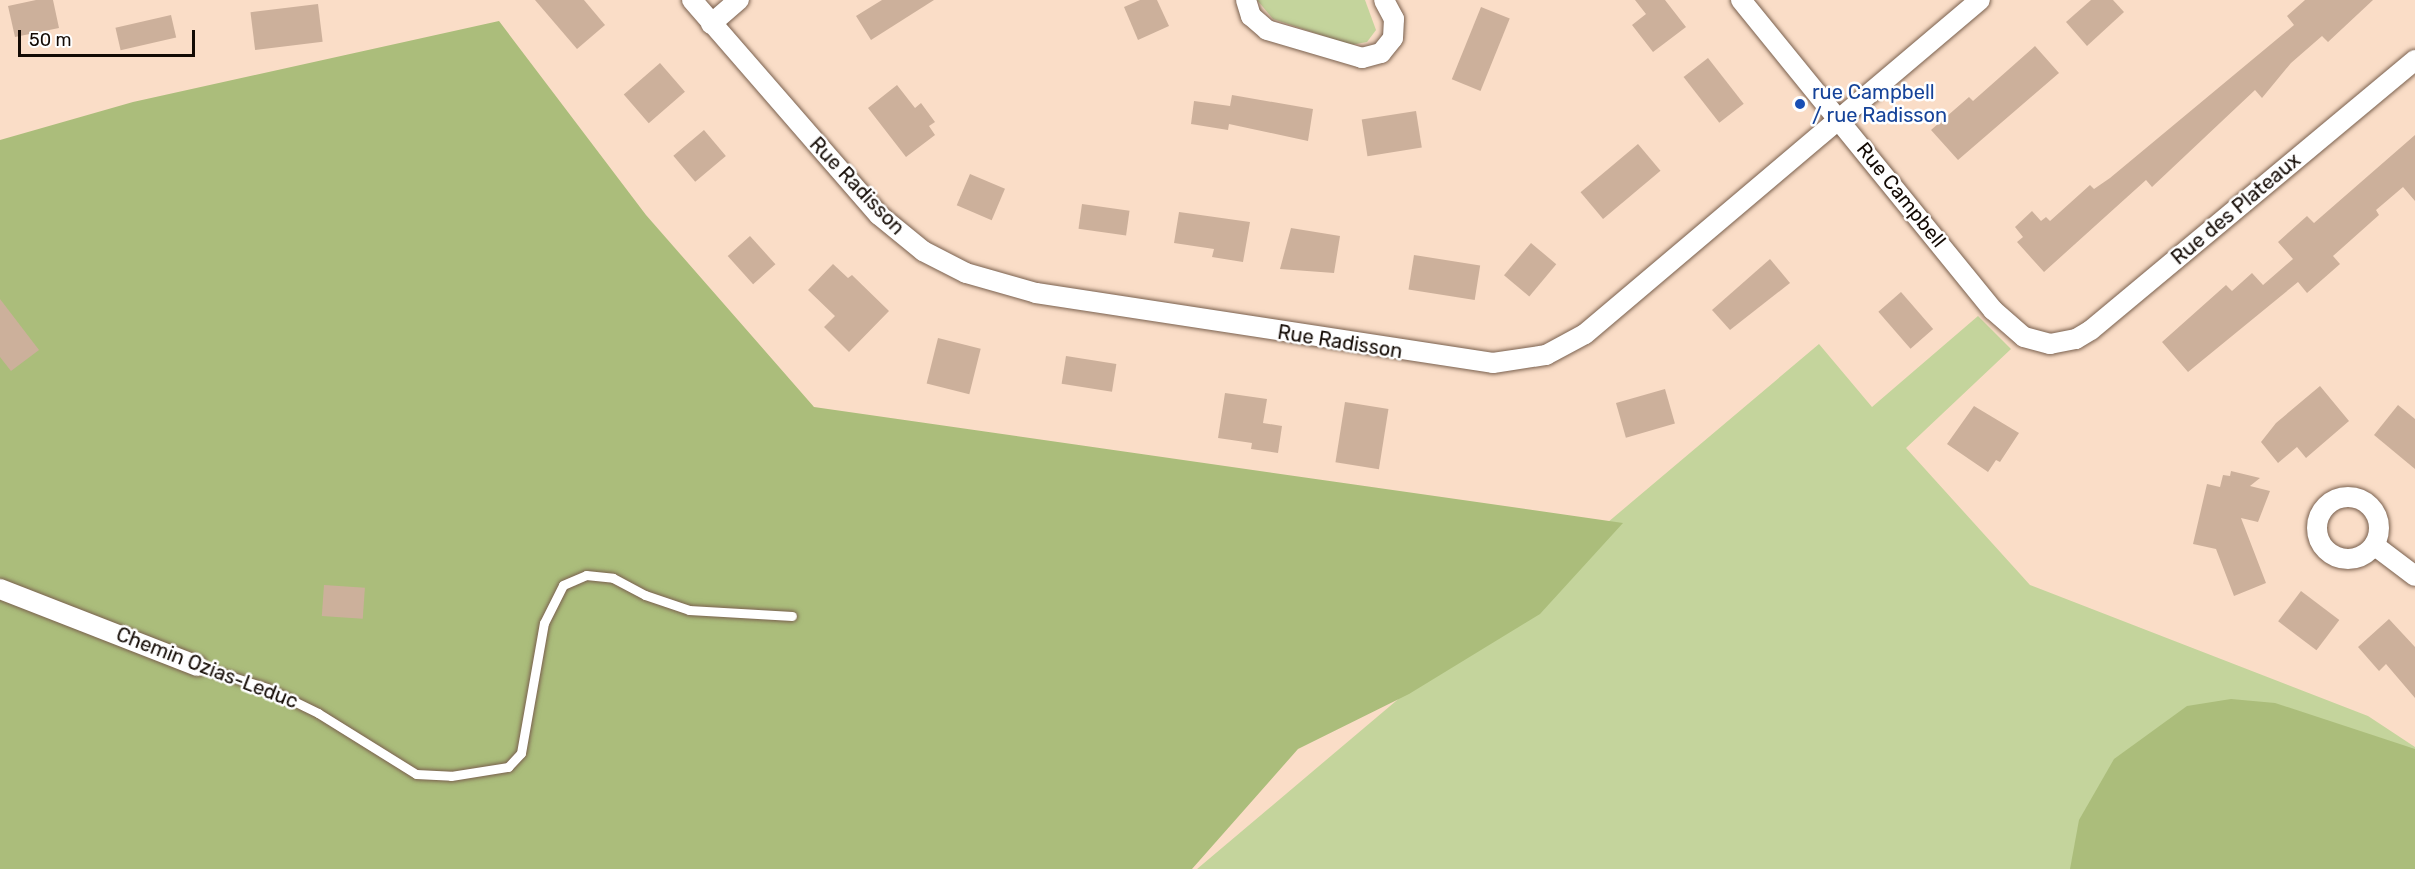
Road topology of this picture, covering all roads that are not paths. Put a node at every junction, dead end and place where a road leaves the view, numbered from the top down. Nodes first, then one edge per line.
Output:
1 (692, 0) edge
2 (739, 0) edge
3 (1246, 0) edge
4 (1384, 0) edge
5 (1741, 0) edge
6 (1980, 0) edge
7 (711, 24) junction
8 (2415, 60) edge
9 (1840, 118) junction
10 (2050, 344) joint
11 (2374, 545) dead end
12 (2415, 576) edge
13 (0, 589) edge
14 (792, 616) dead end
15 (198, 666) joint

1 - 7 street, Rue Radisson
2 - 7 street
3 - 4 street
5 - 9 street, Rue Campbell
6 - 9 street, Rue Radisson
7 - 9 street, Rue Radisson
8 - 10 street, Rue des Plateaux
9 - 10 street, Rue Campbell
11 - 12 street
13 - 15 street, Chemin Ozias-Leduc
14 - 15 lane, Chemin Ozias-Leduc

